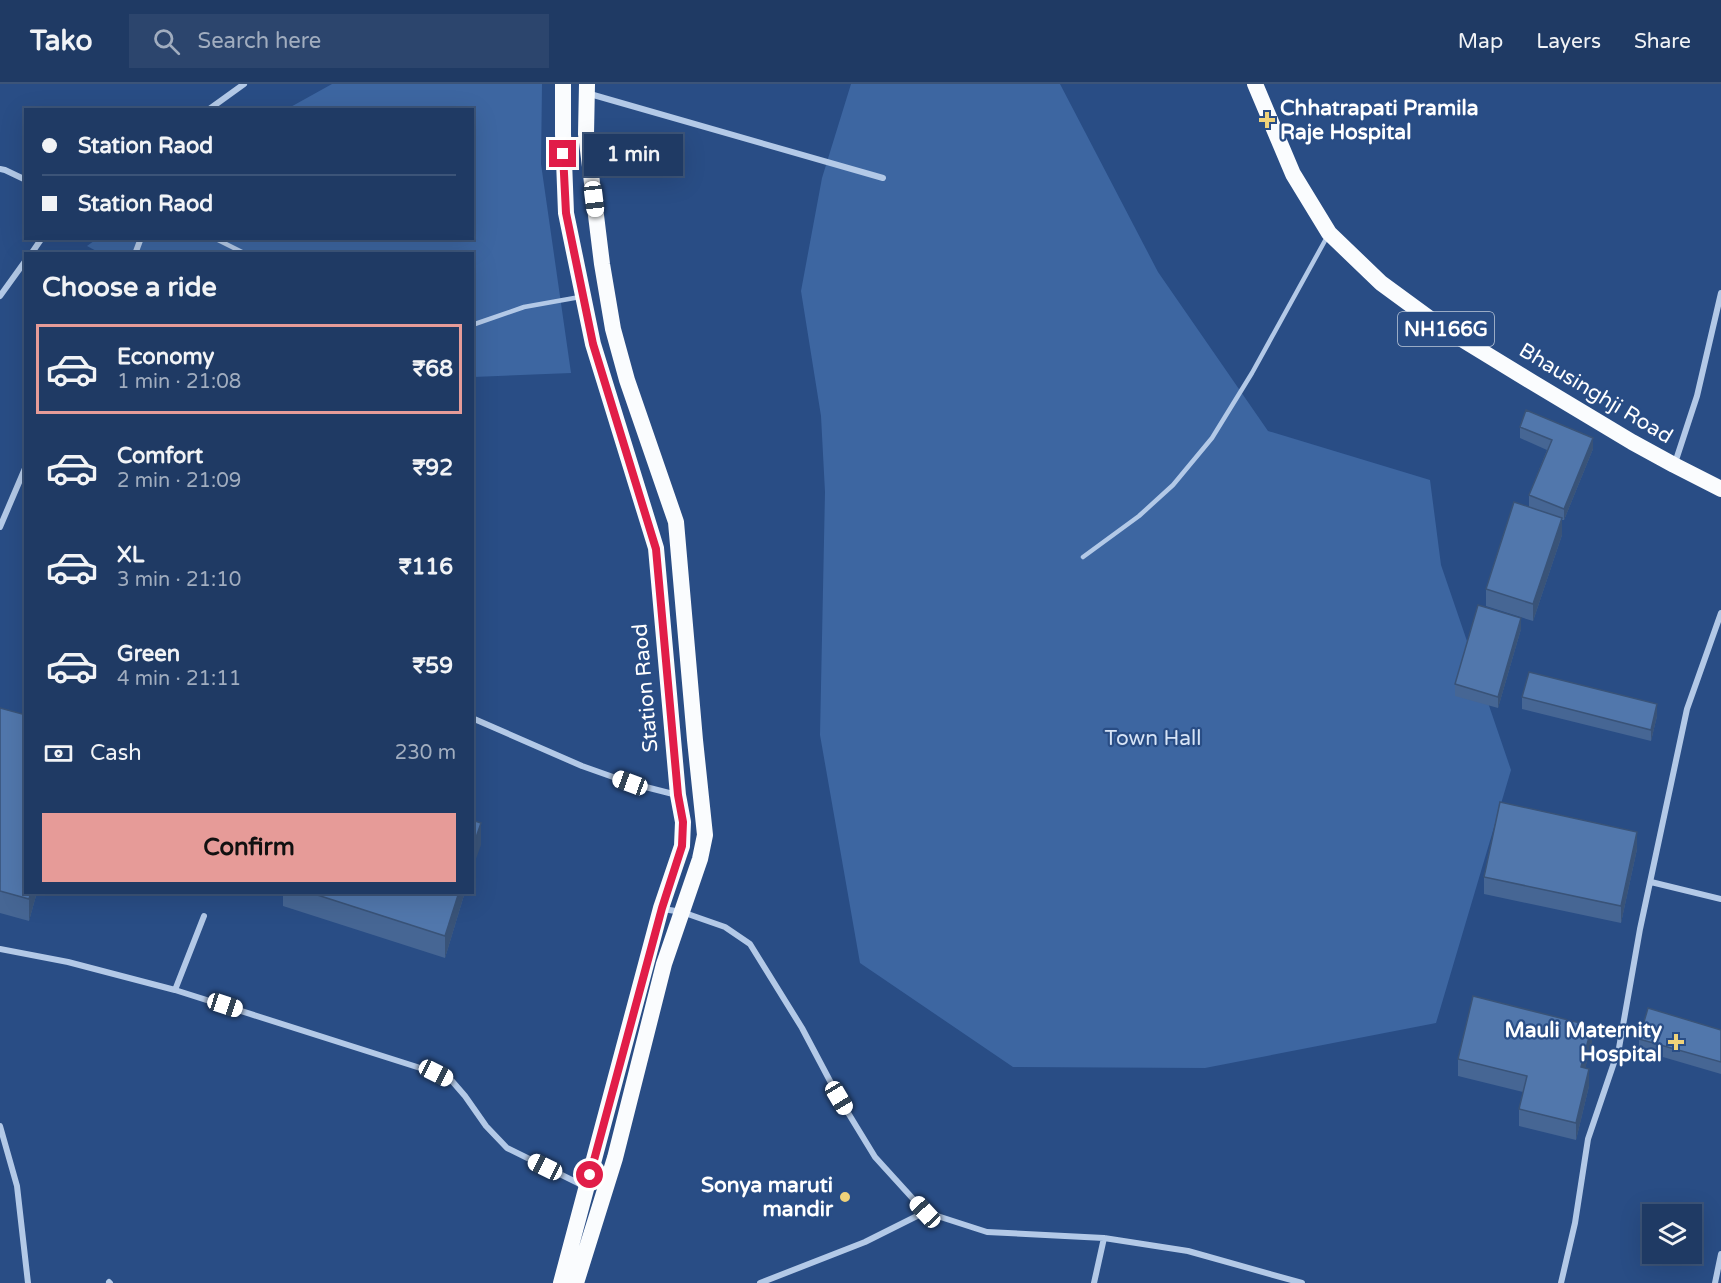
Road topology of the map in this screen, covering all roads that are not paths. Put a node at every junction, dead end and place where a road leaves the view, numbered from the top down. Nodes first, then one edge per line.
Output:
1 (244, 84) edge
2 (563, 84) edge
3 (1255, 84) edge
4 (587, 88) edge
5 (211, 108) edge
6 (0, 169) edge
7 (883, 178) dead end
8 (24, 179) edge
9 (1329, 233) junction
10 (218, 240) edge
11 (242, 252) edge
12 (24, 263) edge
13 (1721, 293) edge
14 (0, 296) edge
15 (584, 297) junction
16 (474, 324) edge
17 (1674, 465) junction
18 (24, 471) edge
19 (1721, 489) edge
20 (0, 527) edge
21 (1083, 557) dead end
22 (1721, 613) edge
23 (474, 719) edge
24 (678, 795) junction
25 (1651, 882) junction
26 (1721, 899) edge
27 (662, 908) junction
28 (682, 912) junction
29 (204, 916) dead end
30 (0, 949) edge
31 (175, 990) junction
32 (0, 1126) edge
33 (586, 1187) junction
34 (925, 1212) junction
35 (1104, 1238) junction
36 (1721, 1254) edge
37 (782, 1275) junction
38 (1292, 1282) edge
39 (28, 1283) edge
40 (561, 1283) edge
41 (576, 1283) edge
42 (760, 1283) edge
43 (782, 1283) edge
44 (1094, 1283) edge
45 (1302, 1283) edge
46 (1561, 1283) edge
47 (1715, 1283) edge

1 - 5 street
2 - 15 highway, Station Raod
3 - 9 highway, Bhausinghji Road / NH166G
4 - 7 street
4 - 28 highway
6 - 8 street
9 - 17 highway, Bhausinghji Road / NH166G
9 - 21 lane
10 - 11 lane
12 - 14 street
13 - 17 street
15 - 16 lane
15 - 24 highway, Station Raod
17 - 19 highway, Bhausinghji Road / NH166G
18 - 20 street
22 - 25 street
23 - 24 street
24 - 27 highway, Station Raod
25 - 26 street
25 - 46 street
27 - 28 street
27 - 33 highway, Station Raod
28 - 34 street
28 - 41 highway
29 - 31 street
30 - 31 street
31 - 33 street
32 - 39 street
33 - 40 highway, Station Raod
34 - 35 street
34 - 37 street
35 - 38 street
35 - 44 street
36 - 47 street
37 - 42 street
37 - 43 street
38 - 45 street

